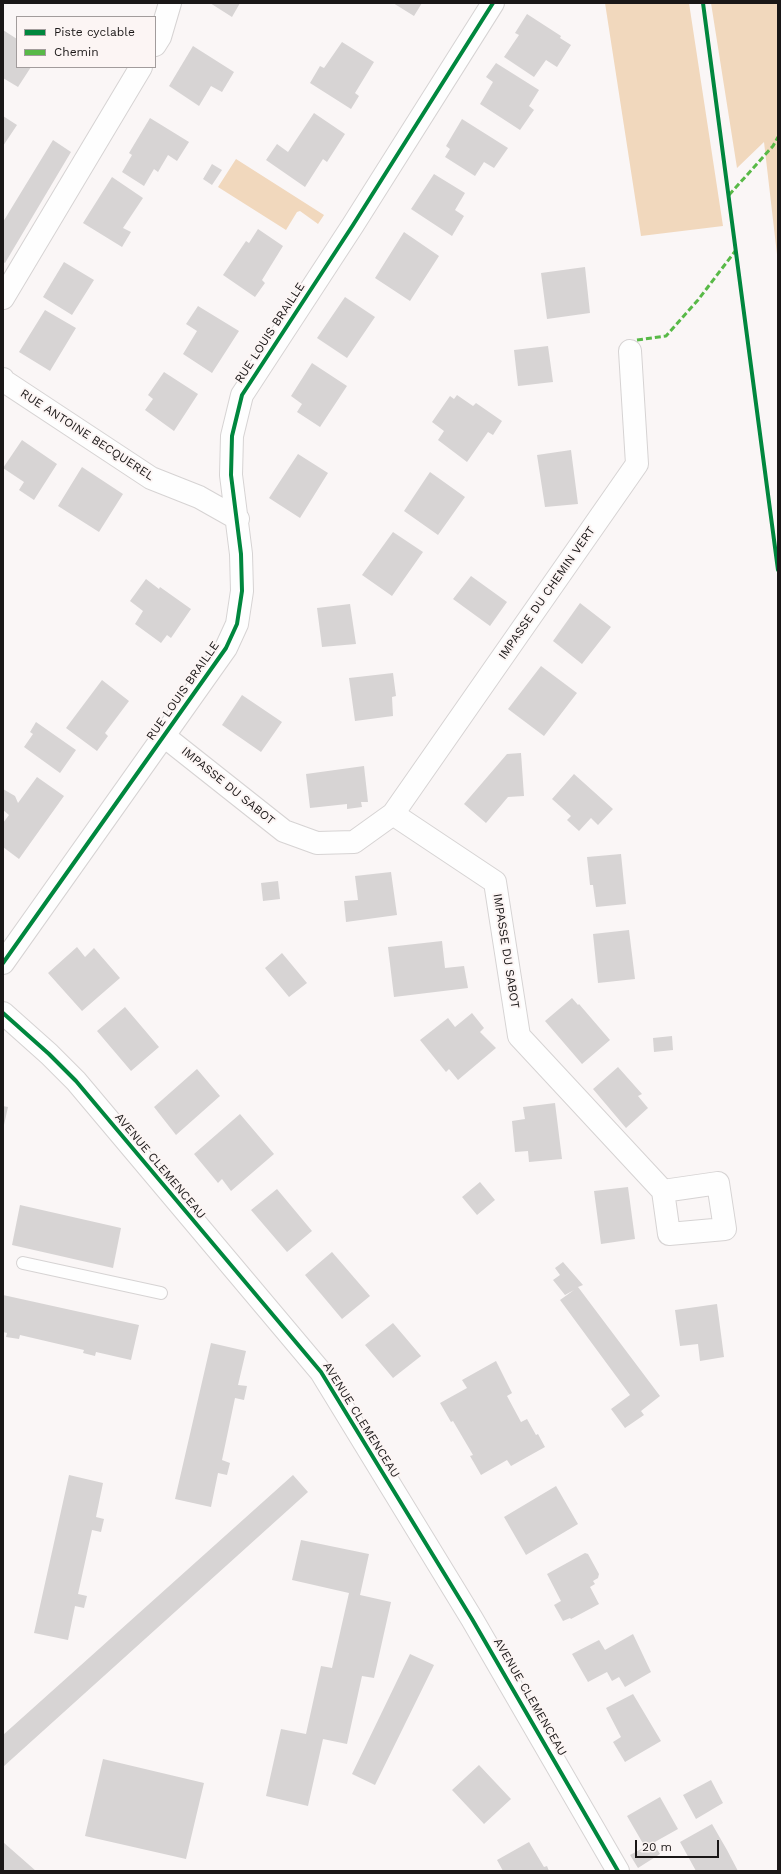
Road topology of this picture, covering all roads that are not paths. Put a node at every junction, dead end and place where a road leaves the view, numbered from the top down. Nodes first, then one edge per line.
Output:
1 (170, 3) edge
2 (494, 3) edge
3 (156, 43) edge
4 (141, 68) edge
5 (3, 298) edge
6 (630, 351) dead end
7 (3, 379) edge
8 (238, 519) junction
9 (164, 736) junction
10 (393, 814) junction
11 (3, 963) edge
12 (3, 1013) edge
13 (662, 1191) dead end
14 (23, 1263) dead end
15 (161, 1293) dead end
16 (618, 1871) edge

1 - 3 street
2 - 8 street, RUE LOUIS BRAILLE
4 - 5 street
6 - 10 street, IMPASSE DU CHEMIN VERT
7 - 8 street, RUE ANTOINE BECQUEREL
8 - 9 street, RUE LOUIS BRAILLE
9 - 10 street, IMPASSE DU SABOT
9 - 11 street, RUE LOUIS BRAILLE
10 - 13 street, IMPASSE DU SABOT
12 - 16 street, AVENUE CLEMENCEAU
14 - 15 lane

